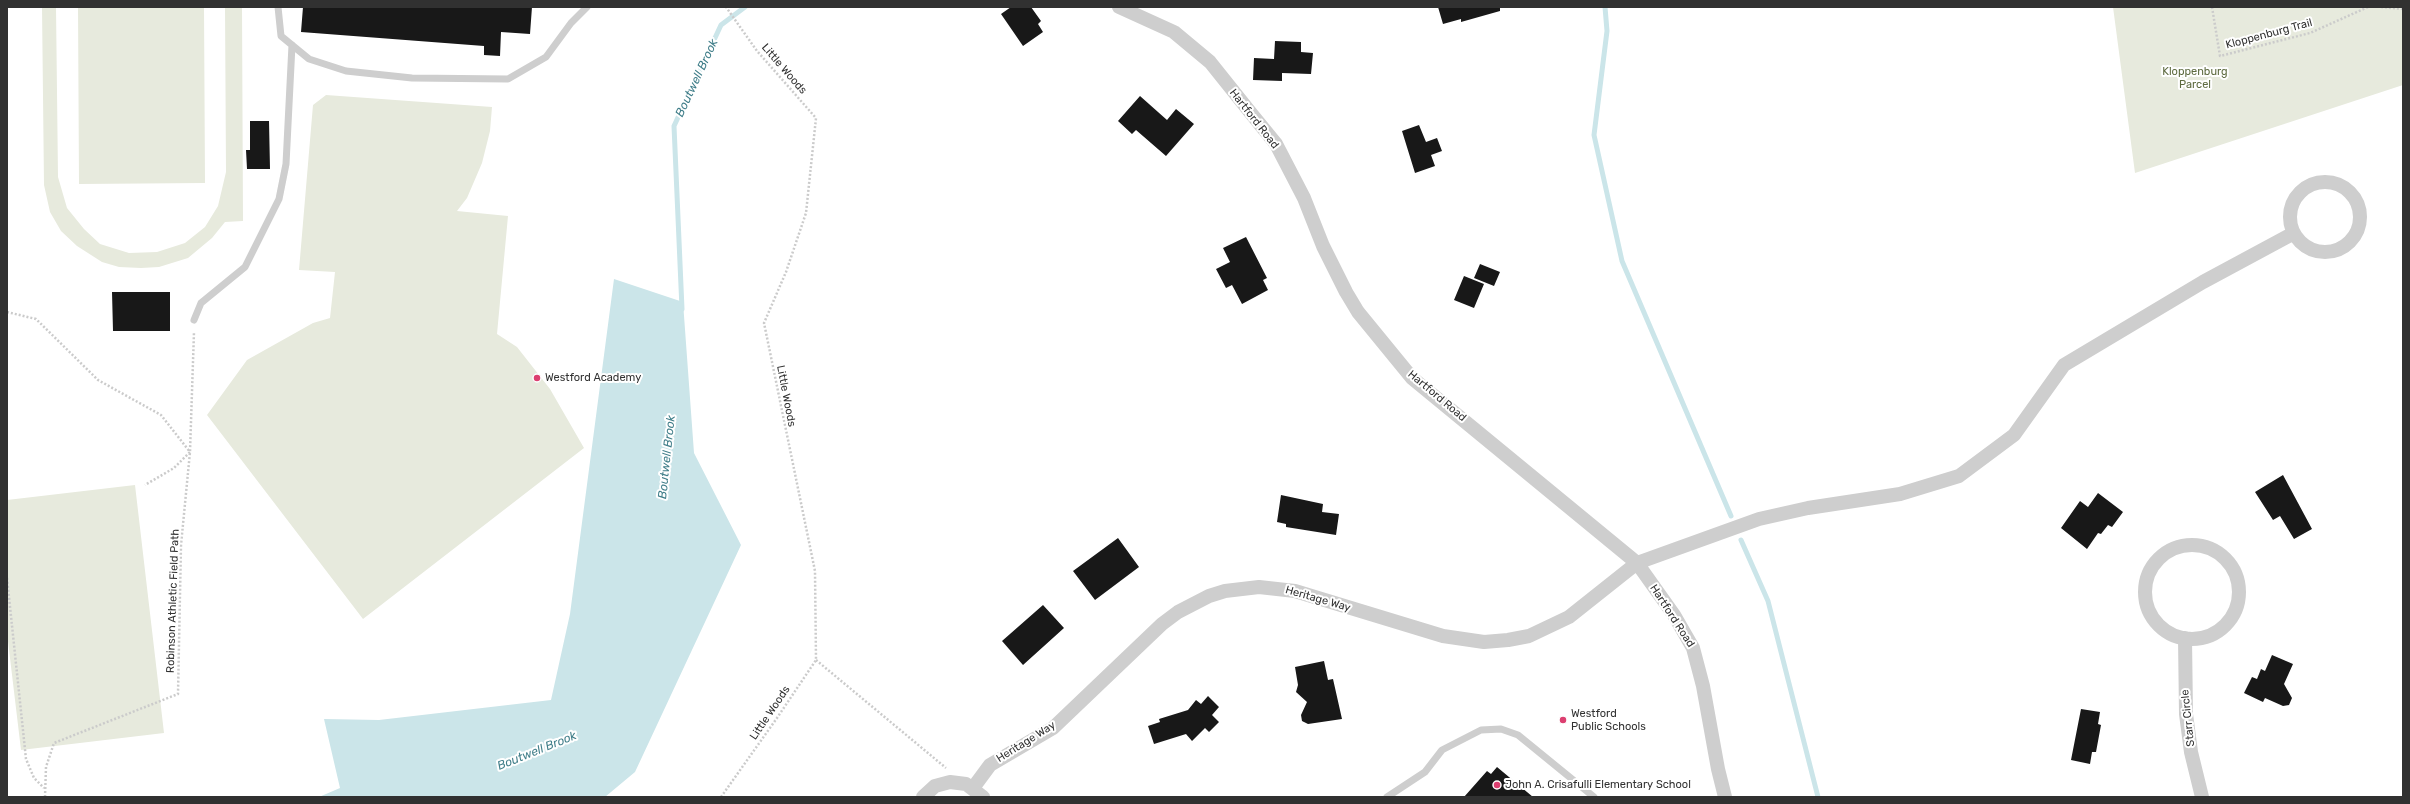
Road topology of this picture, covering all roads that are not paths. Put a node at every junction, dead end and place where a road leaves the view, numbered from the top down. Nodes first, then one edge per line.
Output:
1 (278, 7) edge
2 (587, 7) edge
3 (1119, 7) edge
4 (292, 45) junction
5 (2294, 233) junction
6 (194, 320) road end
7 (1636, 564) junction
8 (2186, 638) junction
9 (974, 790) edge
10 (923, 797) edge
11 (1387, 797) edge
12 (1594, 797) edge
13 (1725, 797) edge
14 (2202, 797) edge

1 - 4 lane
2 - 4 lane
3 - 7 street, Hartford Road
4 - 6 lane
5 - 5 street
5 - 7 street, Heritage Way
7 - 9 street, Heritage Way
7 - 13 street, Hartford Road
8 - 8 street
8 - 14 street, Starr Circle
9 - 10 street
11 - 12 lane

